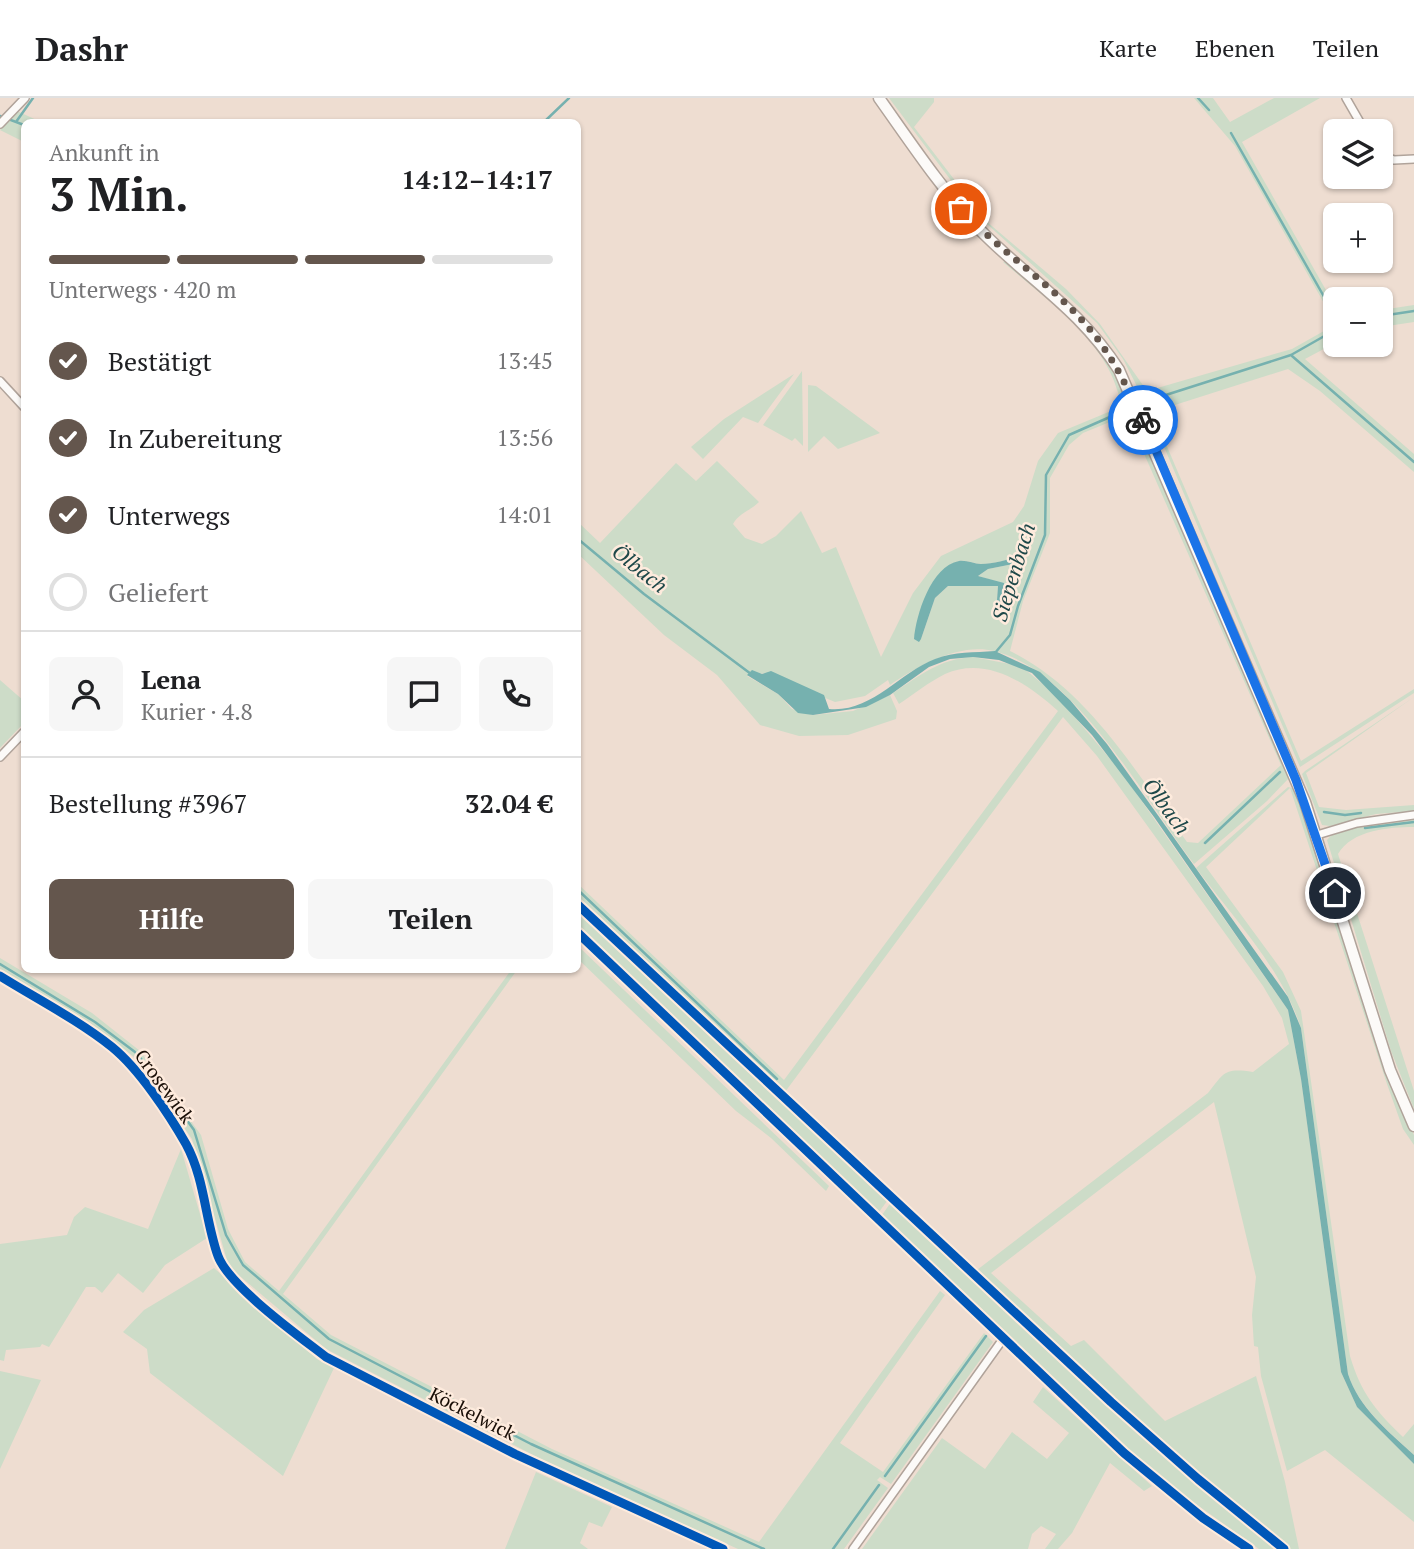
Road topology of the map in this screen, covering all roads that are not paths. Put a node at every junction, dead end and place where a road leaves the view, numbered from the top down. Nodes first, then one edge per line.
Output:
1 (25, 98) edge
2 (879, 98) edge
3 (1346, 98) edge
4 (1357, 119) edge
5 (0, 124) edge
6 (1414, 159) edge
7 (1393, 160) edge
8 (0, 380) edge
9 (21, 404) edge
10 (21, 735) edge
11 (0, 757) edge
12 (1414, 815) edge
13 (1317, 835) junction
14 (581, 936) edge
15 (0, 976) edge
16 (1414, 1125) edge
17 (228, 1274) joint
18 (1003, 1339) junction
19 (723, 1549) edge
20 (853, 1549) edge
21 (1249, 1549) edge

1 - 5 street
2 - 13 main road
3 - 4 street
6 - 7 street
8 - 9 street
10 - 11 street
12 - 13 street
13 - 16 main road
14 - 18 street
15 - 17 street, Crosewick
17 - 19 street, Köckelwick
18 - 20 street
18 - 21 street

